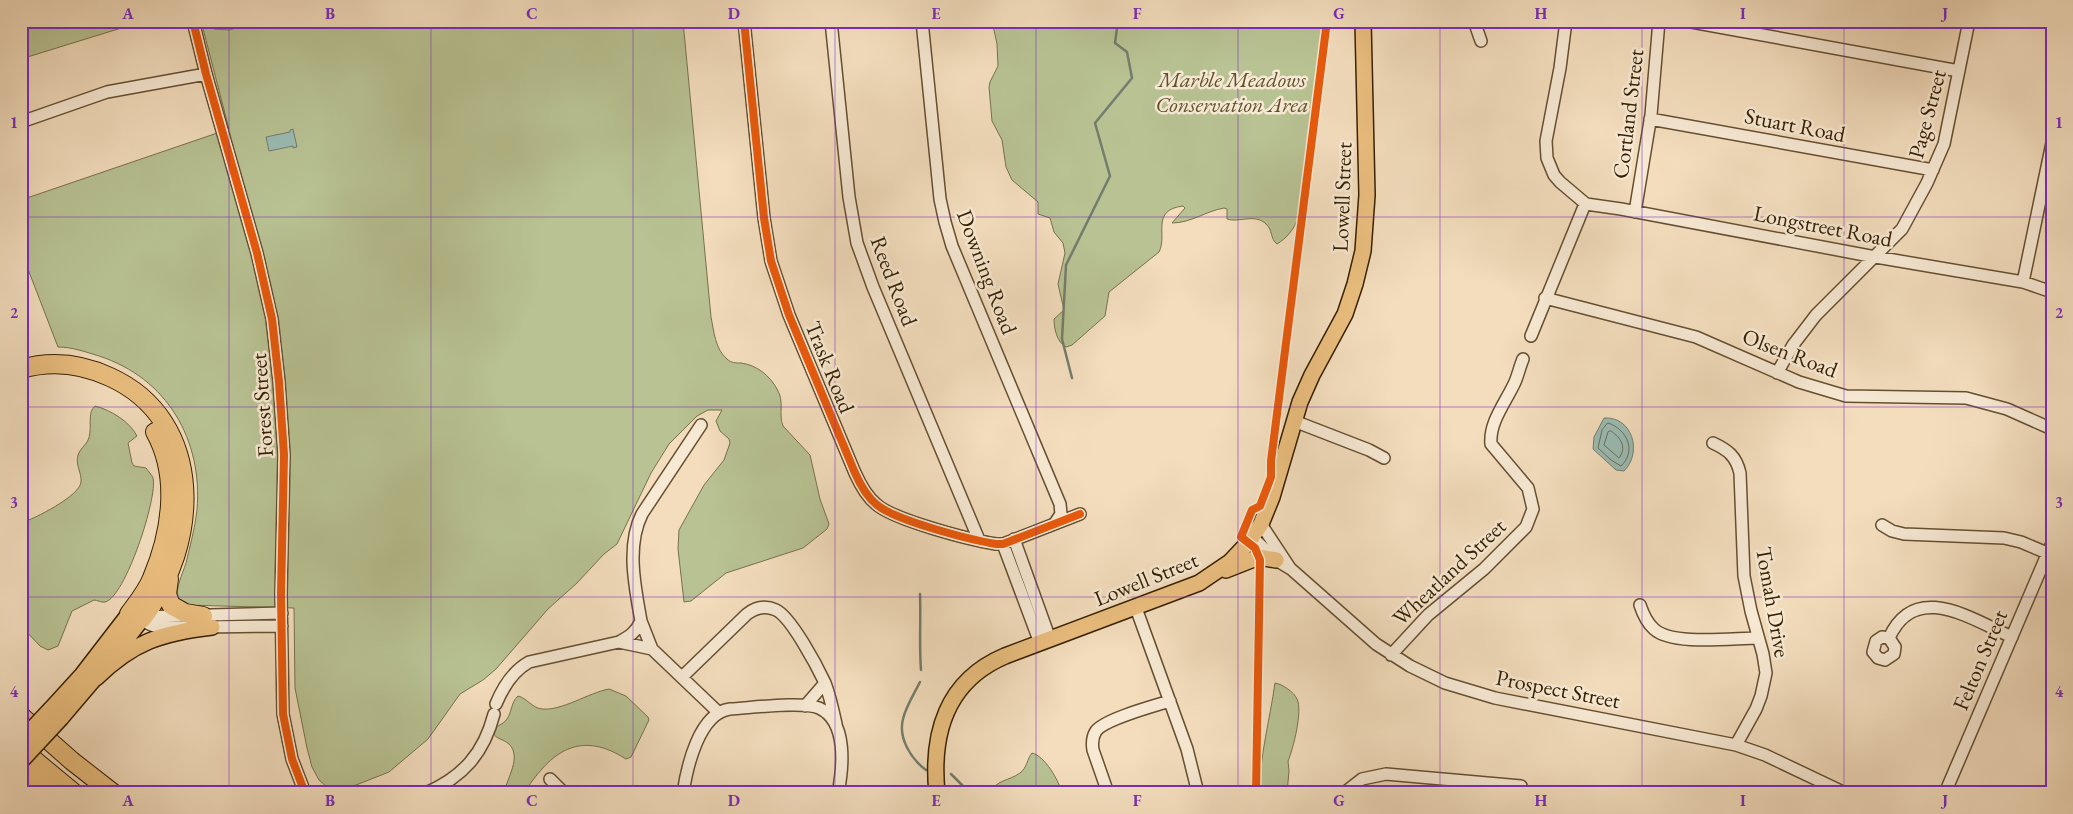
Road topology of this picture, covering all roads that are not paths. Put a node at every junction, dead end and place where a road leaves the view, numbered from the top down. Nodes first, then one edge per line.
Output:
1 (193, 21) edge
2 (744, 21) edge
3 (832, 21) edge
4 (922, 21) edge
5 (1363, 21) edge
6 (1474, 21) edge
7 (1566, 21) edge
8 (1659, 21) edge
9 (1686, 21) edge
10 (1969, 21) edge
11 (1481, 41) dead end
12 (1959, 71) junction
13 (206, 74) junction
14 (1650, 119) junction
15 (21, 122) edge
16 (2052, 143) edge
17 (1933, 170) junction
18 (1585, 204) junction
19 (1635, 212) junction
20 (1874, 257) junction
21 (2022, 282) junction
22 (2052, 292) edge
23 (1546, 298) junction
24 (1531, 336) dead end
25 (1523, 359) dead end
26 (21, 369) edge
27 (1777, 373) junction
28 (21, 380) edge
29 (1294, 421) junction
30 (701, 425) dead end
31 (2052, 428) edge
32 (1713, 443) dead end
33 (1384, 458) dead end
34 (1080, 514) dead end
35 (1056, 523) junction
36 (1882, 525) dead end
37 (1256, 531) junction
38 (979, 540) junction
39 (1008, 542) junction
40 (2050, 548) edge
41 (1276, 560) junction
42 (172, 566) junction
43 (1291, 569) junction
44 (1213, 575) junction
45 (1640, 605) dead end
46 (1136, 608) junction
47 (282, 614) junction
48 (136, 616) junction
49 (208, 621) junction
50 (641, 621) junction
51 (282, 626) junction
52 (2012, 637) junction
53 (1758, 638) junction
54 (1889, 638) dead end
55 (1045, 641) junction
56 (619, 642) junction
57 (652, 649) junction
58 (1391, 655) junction
59 (682, 677) junction
60 (96, 678) junction
61 (825, 683) junction
62 (1170, 701) junction
63 (805, 706) junction
64 (718, 712) junction
65 (56, 713) junction
66 (21, 716) edge
67 (838, 731) junction
68 (21, 741) edge
69 (1736, 745) junction
70 (21, 749) edge
71 (21, 761) edge
72 (21, 768) edge
73 (550, 780) dead end
74 (1521, 786) dead end
75 (51, 793) edge
76 (74, 793) edge
77 (113, 793) edge
78 (305, 793) edge
79 (426, 793) edge
80 (564, 793) edge
81 (684, 793) edge
82 (838, 793) edge
83 (937, 793) edge
84 (1108, 793) edge
85 (1198, 793) edge
86 (1344, 793) edge
87 (1845, 793) edge
88 (1945, 793) edge

1 - 13 street, Forest Street
2 - 38 street, Trask Road
3 - 38 street, Reed Road
4 - 35 street, Downing Road
5 - 29 main road, Lowell Street
6 - 11 street
7 - 18 street
8 - 14 street, Cortland Street
9 - 12 street
10 - 12 street, Page Street
12 - 17 street, Page Street
13 - 15 street
13 - 47 street, Forest Street
14 - 17 street, Stuart Road
14 - 19 street, Cortland Street
16 - 21 street
17 - 20 street, Page Street
18 - 19 street, Longstreet Road
18 - 23 street
19 - 20 street, Longstreet Road
20 - 21 street, Longstreet Road
20 - 27 street, Page Street
21 - 22 street, Longstreet Road
23 - 24 street
23 - 27 street, Olsen Road
25 - 58 street, Wheatland Street
26 - 42 highway
27 - 31 street, Olsen Road
28 - 48 highway
29 - 33 street
29 - 37 main road, Lowell Street
30 - 50 street
32 - 53 street, Tomah Drive
34 - 35 street
35 - 39 street
36 - 40 street
37 - 41 street, Prospect Street
37 - 43 street, Prospect Street
37 - 44 main road, Lowell Street
38 - 39 street, Trask Road
39 - 55 street
40 - 52 street, Felton Street
41 - 43 street, Prospect Street
41 - 44 main road
42 - 48 highway
42 - 49 highway
43 - 58 street, Prospect Street
44 - 46 main road, Lowell Street
45 - 53 street
46 - 55 main road, Lowell Street
46 - 62 street
47 - 49 street
47 - 51 street, Forest Street
48 - 49 street
48 - 60 main road
48 - 65 main road
49 - 51 street
49 - 60 main road
50 - 56 street
50 - 57 street
51 - 78 street, Forest Street
52 - 54 street
52 - 88 street, Felton Street
53 - 69 street, Tomah Drive
55 - 83 main road, Lowell Street
56 - 57 street
56 - 79 street
57 - 59 street
58 - 69 street, Prospect Street
59 - 61 street
59 - 64 street
60 - 65 main road
61 - 63 street
61 - 67 street
62 - 84 street
62 - 85 street
63 - 64 street
63 - 67 street
64 - 81 street
65 - 68 main road, bridge
65 - 71 main road, bridge
66 - 77 highway
67 - 82 street
69 - 87 street, Prospect Street
70 - 76 highway
72 - 75 highway
73 - 80 street
74 - 86 street

